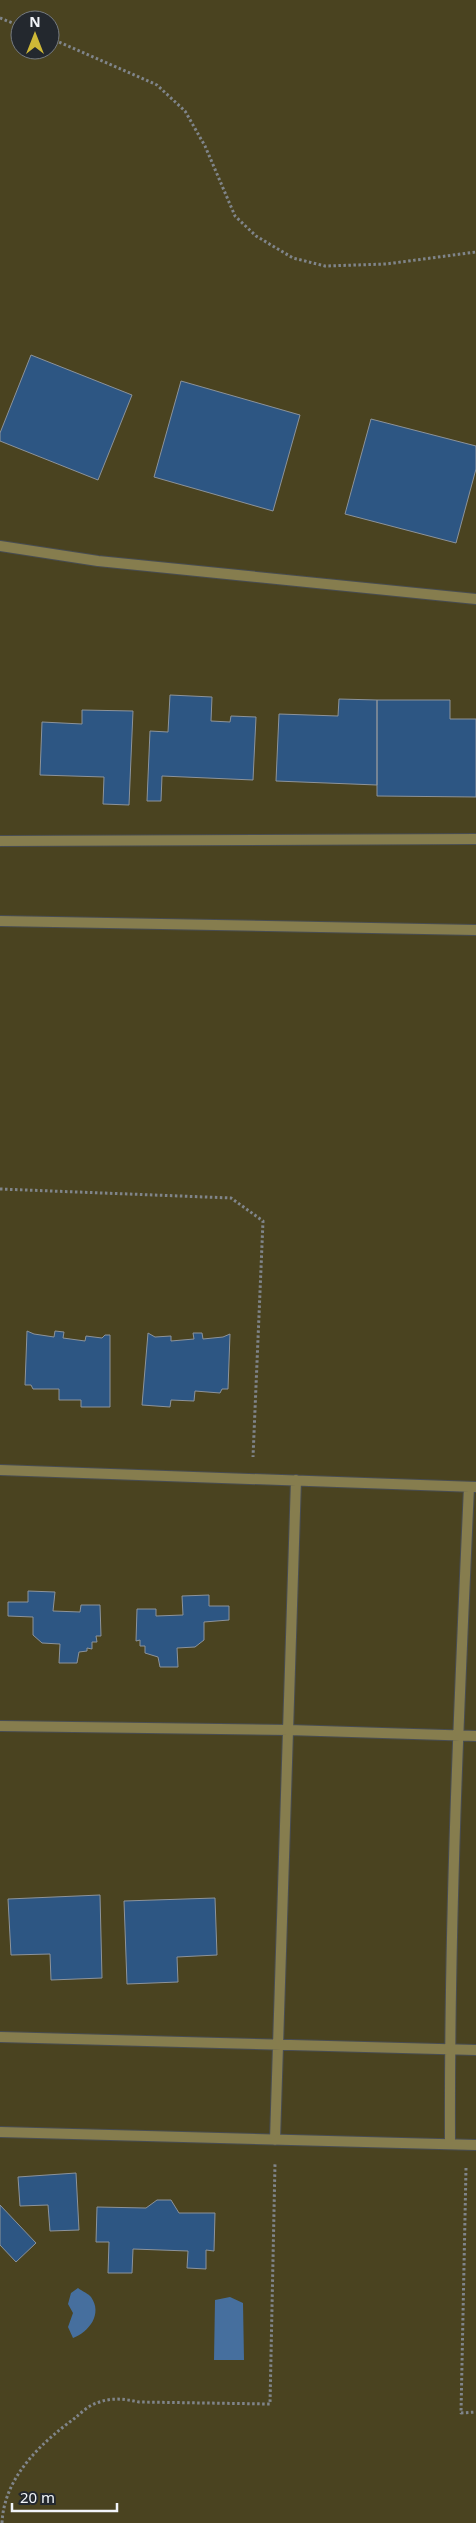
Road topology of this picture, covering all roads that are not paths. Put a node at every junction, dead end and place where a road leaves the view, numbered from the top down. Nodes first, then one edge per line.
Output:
1 (0, 546) edge
2 (476, 599) edge
3 (476, 838) edge
4 (0, 841) edge
5 (0, 921) edge
6 (476, 930) edge
7 (0, 1470) edge
8 (296, 1480) junction
9 (472, 1487) edge
10 (0, 1726) edge
11 (289, 1730) junction
12 (458, 1735) junction
13 (476, 1736) edge
14 (0, 2037) edge
15 (280, 2044) junction
16 (450, 2049) junction
17 (476, 2050) edge
18 (0, 2132) edge
19 (276, 2140) junction
20 (450, 2144) junction
21 (471, 2144) edge

1 - 2 street
3 - 4 street
5 - 6 street
7 - 8 street
8 - 9 street
8 - 11 street
9 - 12 street
10 - 11 street
11 - 12 street
11 - 15 street
12 - 13 street
12 - 16 street
14 - 15 street
15 - 16 street
15 - 19 street
16 - 17 street
16 - 20 street
18 - 19 street
19 - 20 street
20 - 21 street

